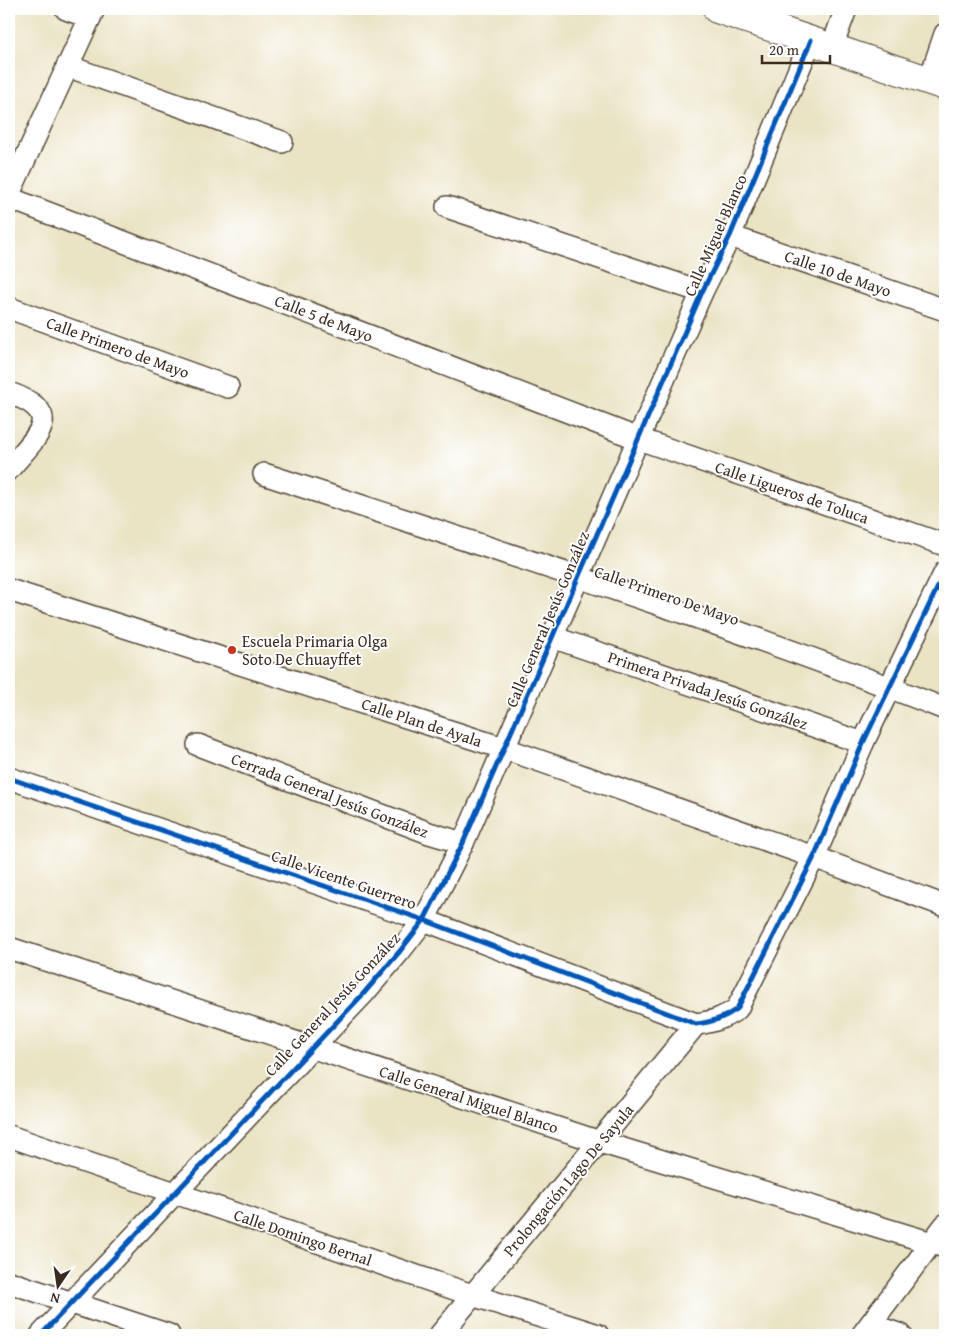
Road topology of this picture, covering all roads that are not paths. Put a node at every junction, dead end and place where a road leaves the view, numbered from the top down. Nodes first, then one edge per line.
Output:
1 (66, 9) edge
2 (717, 9) edge
3 (846, 9) edge
4 (92, 13) edge
5 (945, 34) edge
6 (822, 44) junction
7 (67, 66) junction
8 (937, 84) edge
9 (282, 142) dead end
10 (14, 168) edge
11 (9, 196) edge
12 (447, 207) dead end
13 (730, 236) junction
14 (702, 292) junction
15 (9, 308) edge
16 (945, 310) edge
17 (228, 387) dead end
18 (9, 394) edge
19 (638, 439) junction
20 (9, 469) edge
21 (264, 474) dead end
22 (945, 545) edge
23 (945, 572) edge
24 (578, 577) junction
25 (9, 590) edge
26 (552, 637) junction
27 (890, 687) junction
28 (945, 709) edge
29 (863, 744) junction
30 (198, 746) dead end
31 (506, 749) junction
32 (9, 778) edge
33 (463, 843) junction
34 (814, 857) junction
35 (945, 906) edge
36 (424, 920) junction
37 (9, 948) edge
38 (696, 1024) junction
39 (310, 1048) junction
40 (9, 1136) edge
41 (600, 1142) junction
42 (174, 1193) junction
43 (945, 1225) edge
44 (939, 1245) edge
45 (9, 1282) edge
46 (472, 1295) junction
47 (71, 1303) junction
48 (866, 1330) edge
49 (41, 1335) edge
50 (169, 1335) edge
51 (440, 1335) edge
52 (598, 1335) edge
53 (901, 1335) edge

1 - 4 street
2 - 6 main road
3 - 6 street, Calle Miguel Blanco
4 - 7 street
5 - 8 street
6 - 8 main road
6 - 13 street, Calle Miguel Blanco
7 - 9 street
7 - 10 street
10 - 11 street
11 - 19 street, Calle 5 de Mayo
12 - 14 street
13 - 14 street, Calle Miguel Blanco
13 - 16 street, Calle 10 de Mayo
14 - 19 street, Calle Miguel Blanco
15 - 17 street, Calle Primero de Mayo
18 - 20 street
19 - 22 street, Calle Ligueros de Toluca
19 - 24 street, Calle General Jesús González
21 - 24 street, Calle Primero De Mayo
23 - 27 street
24 - 26 street, Calle General Jesús González
24 - 27 street, Calle Primero De Mayo
25 - 31 street, Calle Plan de Ayala
26 - 29 street, Primera Privada Jesús González
26 - 31 street, Calle General Jesús González
27 - 28 street, Calle Primero De Mayo
27 - 29 street
29 - 34 street
30 - 33 street, Cerrada General Jesús González
31 - 33 street, Calle General Jesús González
31 - 34 street, Calle Plan de Ayala
32 - 36 street, Calle Vicente Guerrero
33 - 36 street, Calle General Jesús González
34 - 35 street, Calle Plan de Ayala
34 - 38 street
36 - 38 street, Calle Vicente Guerrero
36 - 39 street, Calle General Jesús González
37 - 39 street, Calle General Miguel Blanco
38 - 41 street, Prolongación Lago De Sayula
39 - 41 street, Calle General Miguel Blanco
39 - 42 street, Calle General Jesús González
40 - 42 street, Calle Domingo Bernal
41 - 44 street, Calle General Miguel Blanco
41 - 46 street, Prolongación Lago De Sayula
42 - 46 street, Calle Domingo Bernal
42 - 47 street, Calle General Jesús González
43 - 44 street
44 - 48 street
45 - 47 street
46 - 51 street, Prolongación Lago De Sayula
46 - 52 street, Calle Domingo Bernal
47 - 49 street, Calle General Jesús González
47 - 50 street
48 - 53 street

